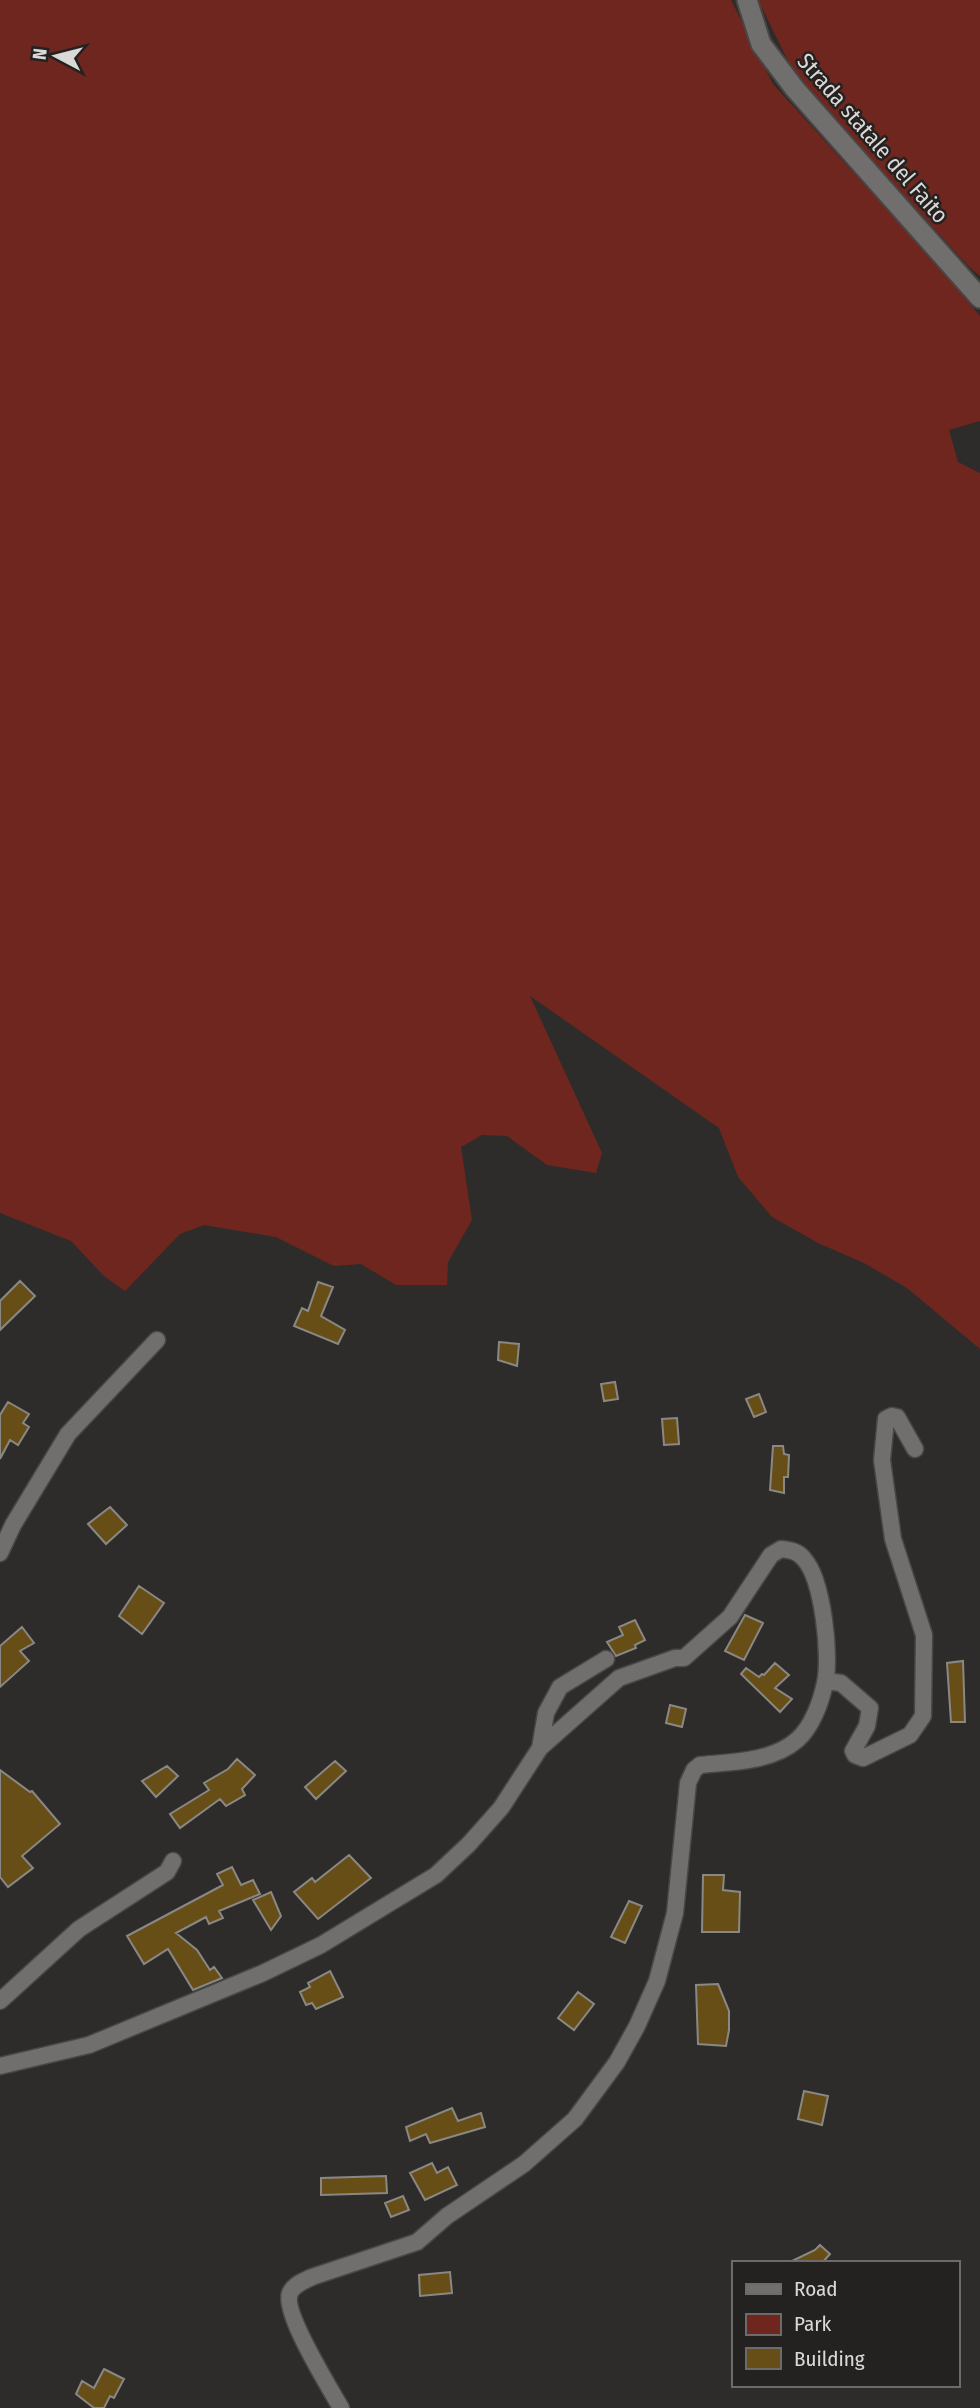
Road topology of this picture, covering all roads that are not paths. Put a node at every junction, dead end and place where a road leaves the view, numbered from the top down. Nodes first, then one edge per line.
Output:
1 (747, 0) edge
2 (980, 298) edge
3 (157, 1340) dead end
4 (915, 1449) dead end
5 (0, 1553) edge
6 (606, 1659) dead end
7 (826, 1681) junction
8 (540, 1748) junction
9 (173, 1861) dead end
10 (0, 2001) edge
11 (0, 2066) edge
12 (341, 2408) edge

1 - 2 street, Strada statale del Faito
3 - 5 street
4 - 7 street
6 - 8 street
7 - 8 street
7 - 12 street
8 - 11 street
9 - 10 street

